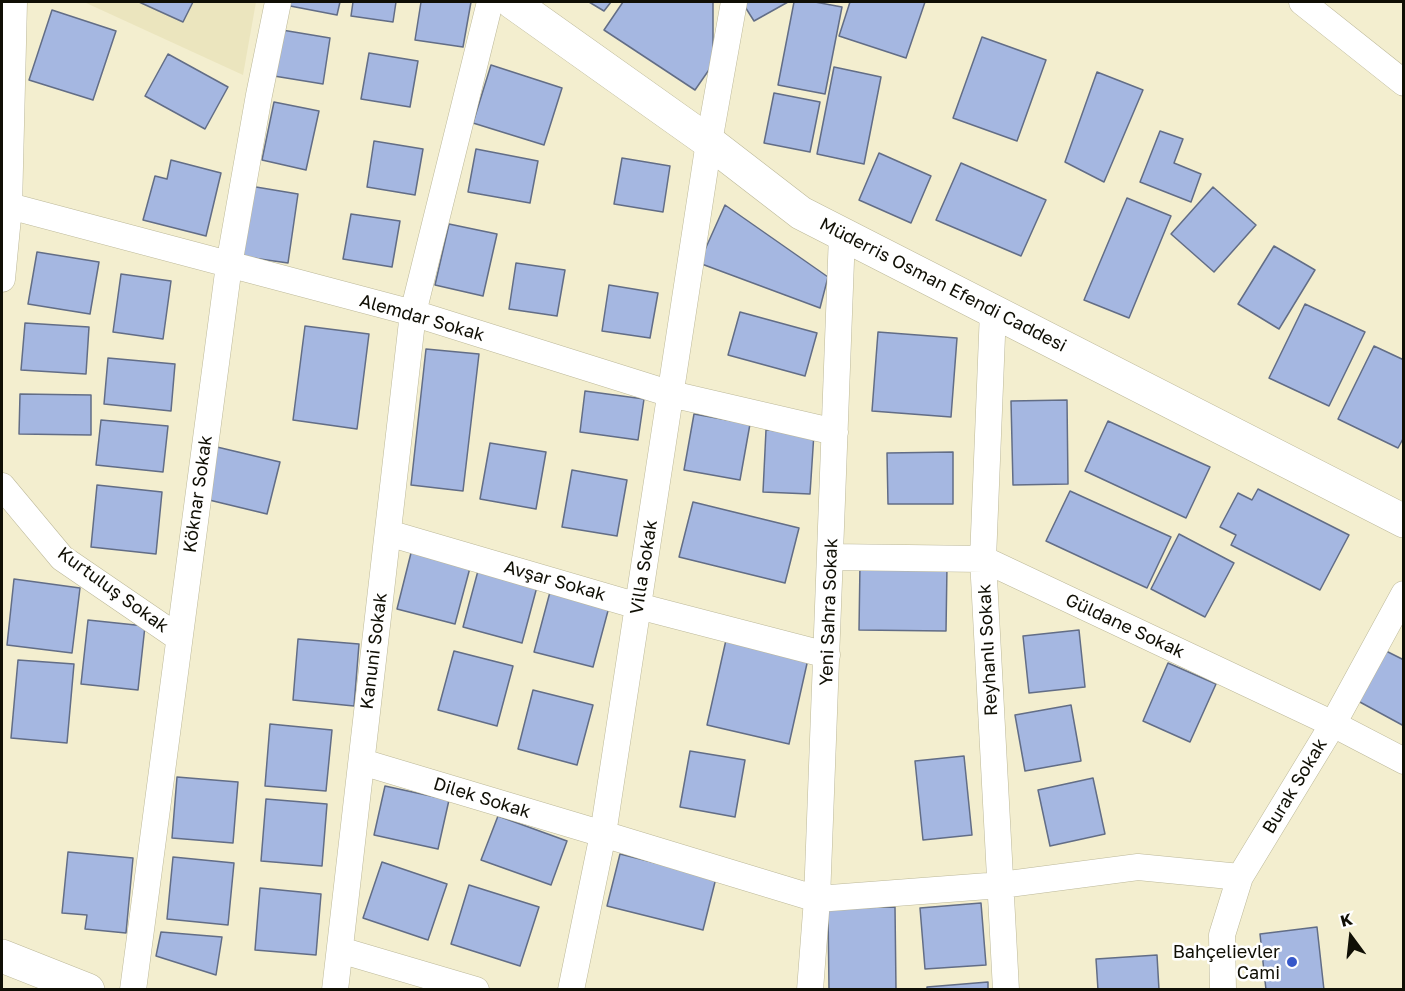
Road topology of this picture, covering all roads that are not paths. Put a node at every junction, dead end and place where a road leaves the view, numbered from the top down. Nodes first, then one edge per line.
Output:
1 (14, 2) edge
2 (278, 2) edge
3 (490, 2) edge
4 (512, 2) edge
5 (734, 2) edge
6 (1302, 2) edge
7 (1404, 82) edge
8 (709, 142) junction
9 (5, 206) edge
10 (842, 234) junction
11 (229, 265) junction
12 (2, 279) edge
13 (993, 311) junction
14 (413, 314) junction
15 (671, 394) junction
16 (835, 432) junction
17 (2, 486) edge
18 (1404, 521) edge
19 (388, 533) junction
20 (831, 557) junction
21 (983, 559) junction
22 (1404, 594) edge
23 (638, 606) junction
24 (179, 638) junction
25 (827, 655) junction
26 (1333, 724) junction
27 (1404, 761) edge
28 (362, 762) junction
29 (603, 834) junction
30 (1240, 878) junction
31 (1001, 885) junction
32 (817, 899) junction
33 (340, 950) junction
34 (2, 956) edge
35 (88, 990) edge
36 (133, 990) edge
37 (335, 990) edge
38 (476, 990) edge
39 (571, 990) edge
40 (810, 990) edge
41 (1006, 990) edge
42 (1223, 990) edge

1 - 9 street
2 - 11 street, Köknar Sokak
3 - 14 street, Kanuni Sokak
4 - 8 main road, Müderris Osman Efendi Caddesi
5 - 8 street, Villa Sokak
6 - 7 street
8 - 10 main road, Müderris Osman Efendi Caddesi
8 - 15 street, Villa Sokak
9 - 11 street, Alemdar Sokak
9 - 12 street
10 - 13 main road, Müderris Osman Efendi Caddesi
10 - 16 street, Yeni Sahra Sokak
11 - 14 street, Alemdar Sokak
11 - 24 street, Köknar Sokak
13 - 18 main road, Müderris Osman Efendi Caddesi
13 - 21 street, Reyhanlı Sokak
14 - 15 street, Alemdar Sokak
14 - 19 street, Kanuni Sokak
15 - 16 street, Alemdar Sokak
15 - 23 street, Villa Sokak
16 - 20 street, Yeni Sahra Sokak
17 - 24 street, Kurtuluş Sokak
19 - 23 street, Avşar Sokak
19 - 28 street, Kanuni Sokak
20 - 21 street, Güldane Sokak
20 - 25 street, Yeni Sahra Sokak
21 - 26 street, Güldane Sokak
21 - 31 street, Reyhanlı Sokak
22 - 26 street, Burak Sokak
23 - 25 street, Avşar Sokak
23 - 29 street, Villa Sokak
24 - 36 street, Köknar Sokak
25 - 32 street, Yeni Sahra Sokak
26 - 27 street, Güldane Sokak
26 - 30 street, Burak Sokak
28 - 29 street, Dilek Sokak
28 - 33 street, Kanuni Sokak
29 - 32 street, Dilek Sokak
29 - 39 street, Villa Sokak
30 - 31 street
30 - 42 street, Burak Sokak
31 - 32 street
31 - 41 street, Reyhanlı Sokak
32 - 40 street, Yeni Sahra Sokak
33 - 37 street, Kanuni Sokak
33 - 38 street
34 - 35 main road

